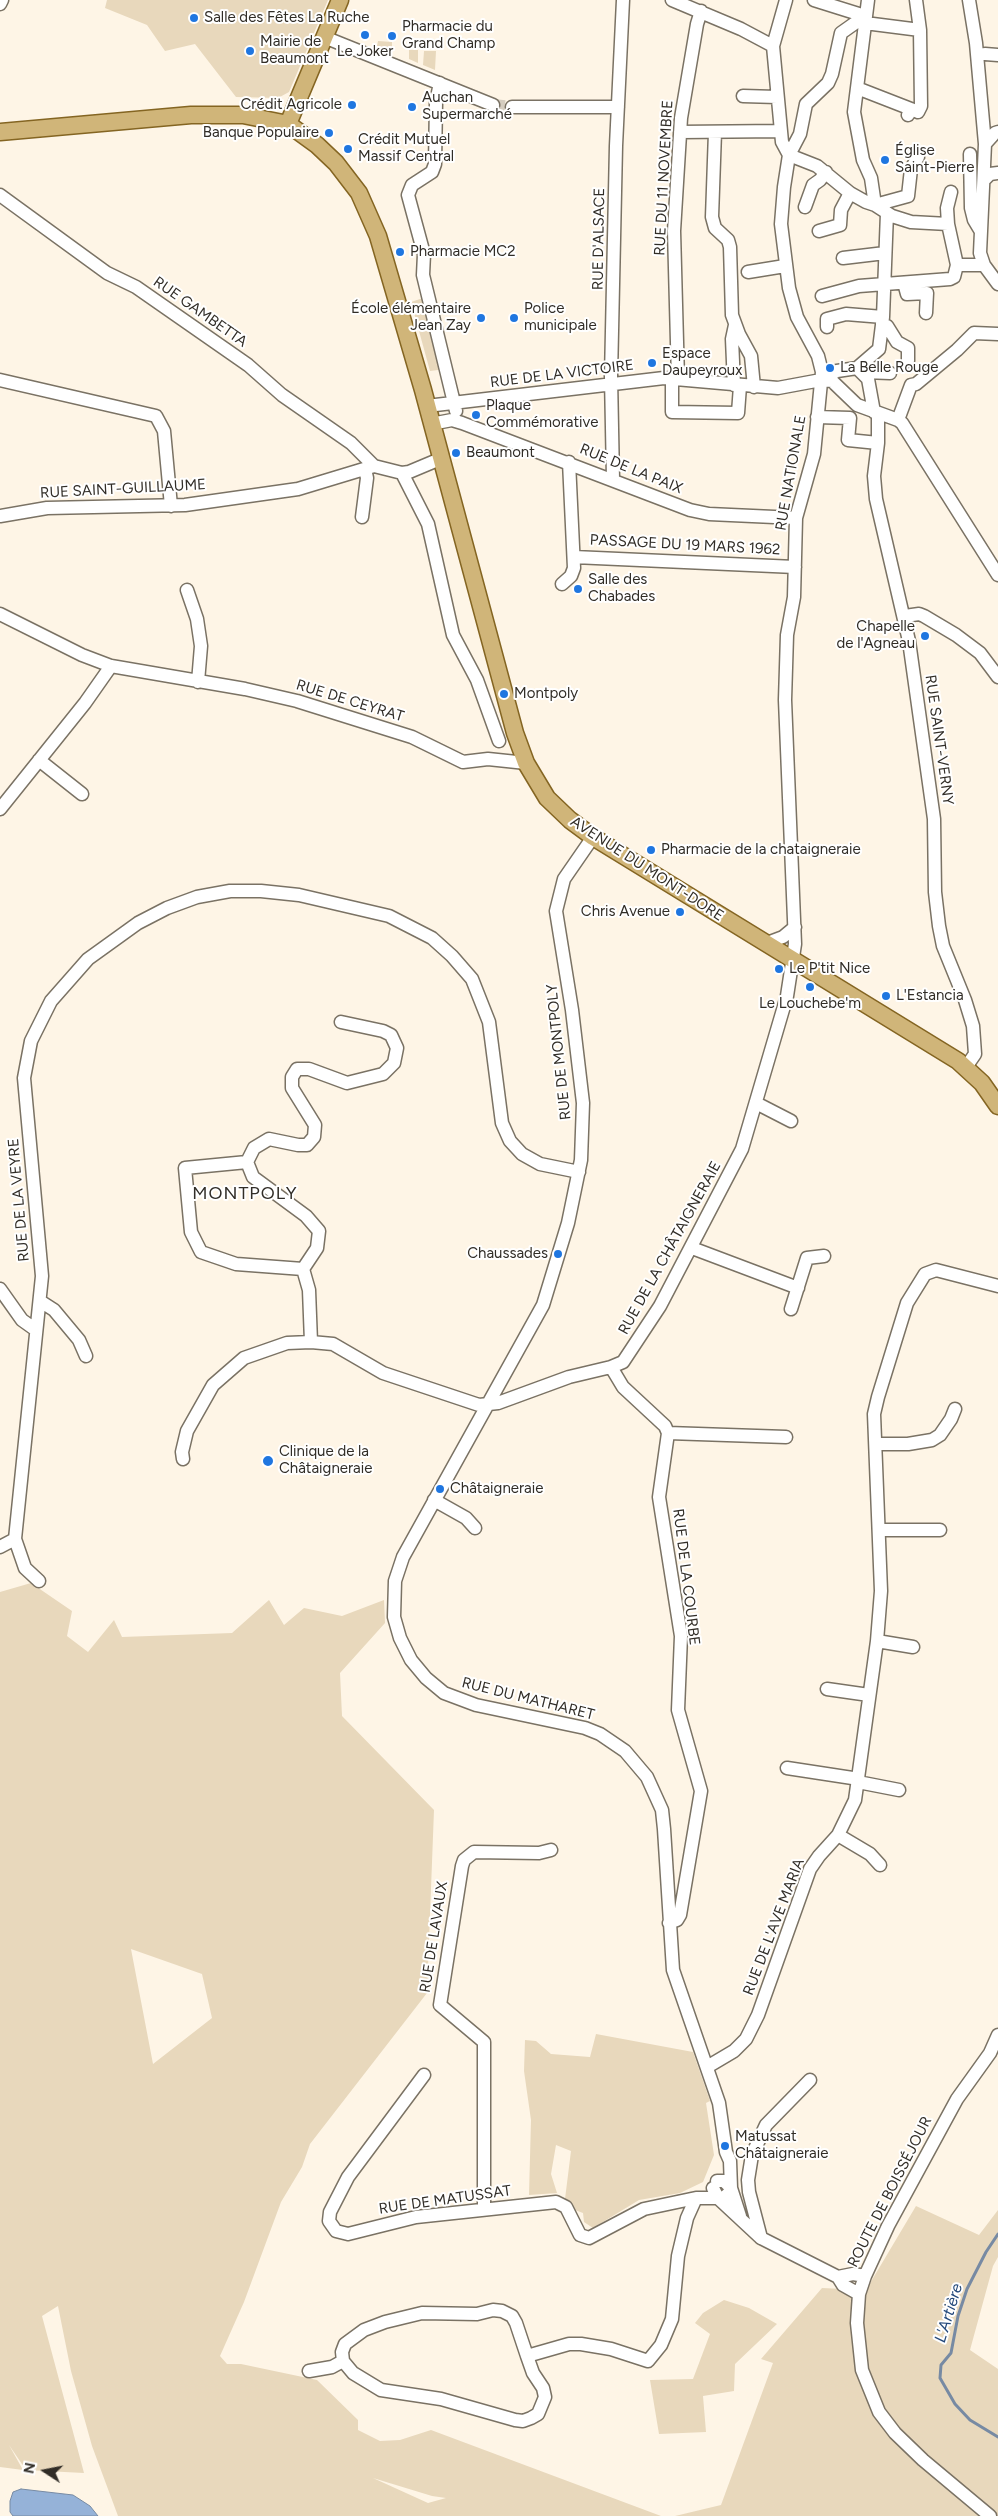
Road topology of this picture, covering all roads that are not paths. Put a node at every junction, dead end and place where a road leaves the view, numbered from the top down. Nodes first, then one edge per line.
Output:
1 (2, 0) edge
2 (340, 0) edge
3 (623, 0) edge
4 (672, 0) edge
5 (786, 0) edge
6 (868, 0) edge
7 (916, 0) edge
8 (969, 0) edge
9 (822, 1) edge
10 (0, 4) edge
11 (701, 11) junction
12 (865, 19) junction
13 (920, 30) junction
14 (324, 37) junction
15 (773, 46) junction
16 (440, 83) junction
17 (857, 88) junction
18 (743, 96) dead end
19 (777, 97) junction
20 (493, 105) tunnel mouth
21 (512, 107) tunnel mouth
22 (618, 107) junction
23 (288, 124) junction
24 (781, 131) junction
25 (0, 132) edge
26 (680, 132) junction
27 (715, 132) junction
28 (998, 132) edge
29 (985, 144) junction
30 (970, 154) dead end
31 (789, 155) junction
32 (918, 157) dead end
33 (826, 172) junction
34 (998, 173) edge
35 (984, 180) junction
36 (951, 192) dead end
37 (850, 193) junction
38 (0, 195) edge
39 (875, 204) junction
40 (805, 207) dead end
41 (887, 214) junction
42 (948, 224) junction
43 (980, 230) junction
44 (819, 231) dead end
45 (886, 253) junction
46 (843, 258) dead end
47 (958, 265) junction
48 (984, 265) junction
49 (785, 266) junction
50 (748, 272) dead end
51 (904, 283) junction
52 (998, 284) edge
53 (885, 285) junction
54 (822, 296) dead end
55 (926, 313) dead end
56 (883, 320) junction
57 (735, 326) junction
58 (827, 327) dead end
59 (998, 334) edge
60 (908, 361) dead end
61 (861, 370) junction
62 (890, 373) dead end
63 (675, 379) junction
64 (0, 380) edge
65 (821, 380) junction
66 (612, 384) junction
67 (737, 386) junction
68 (754, 387) junction
69 (458, 404) junction
70 (856, 404) junction
71 (427, 406) junction
72 (876, 413) junction
73 (817, 417) junction
74 (850, 418) junction
75 (898, 420) junction
76 (457, 421) junction
77 (431, 424) junction
78 (878, 444) junction
79 (440, 459) junction
80 (569, 462) junction
81 (369, 468) junction
82 (402, 472) junction
83 (612, 479) junction
84 (171, 506) junction
85 (0, 516) edge
86 (362, 517) dead end
87 (796, 518) junction
88 (574, 556) junction
89 (795, 567) junction
90 (998, 575) edge
91 (562, 584) dead end
92 (187, 590) dead end
93 (0, 614) edge
94 (905, 616) junction
95 (111, 666) junction
96 (998, 677) edge
97 (198, 682) junction
98 (515, 733) junction
99 (499, 741) junction
100 (488, 759) junction
101 (39, 760) junction
102 (526, 763) junction
103 (82, 794) dead end
104 (0, 810) edge
105 (593, 837) junction
106 (795, 927) junction
107 (767, 943) junction
108 (793, 959) junction
109 (341, 1022) dead end
110 (966, 1067) junction
111 (756, 1103) junction
112 (998, 1106) edge
113 (791, 1121) dead end
114 (247, 1162) junction
115 (579, 1172) junction
116 (692, 1248) junction
117 (824, 1256) dead end
118 (303, 1269) junction
119 (998, 1286) edge
120 (798, 1288) junction
121 (2, 1297) edge
122 (40, 1301) junction
123 (791, 1309) dead end
124 (36, 1330) junction
125 (311, 1342) junction
126 (86, 1356) dead end
127 (611, 1367) junction
128 (486, 1405) junction
129 (955, 1409) dead end
130 (668, 1433) junction
131 (786, 1437) dead end
132 (876, 1444) junction
133 (183, 1459) dead end
134 (434, 1500) junction
135 (475, 1528) dead end
136 (879, 1530) junction
137 (940, 1530) dead end
138 (15, 1539) junction
139 (0, 1547) edge
140 (39, 1581) dead end
141 (877, 1641) junction
142 (913, 1647) dead end
143 (827, 1689) dead end
144 (869, 1695) junction
145 (787, 1768) dead end
146 (858, 1781) junction
147 (899, 1790) dead end
148 (838, 1835) junction
149 (551, 1850) dead end
150 (880, 1865) dead end
151 (669, 1923) junction
152 (998, 2035) edge
153 (994, 2051) edge
154 (707, 2067) junction
155 (424, 2075) dead end
156 (810, 2080) dead end
157 (726, 2152) junction
158 (731, 2188) junction
159 (717, 2192) junction
160 (696, 2198) junction
161 (484, 2209) junction
162 (740, 2216) junction
163 (761, 2238) junction
164 (865, 2276) junction
165 (838, 2277) junction
166 (859, 2294) junction
167 (527, 2356) junction
168 (343, 2361) junction
169 (309, 2371) dead end
170 (990, 2516) edge

1 - 10 street
2 - 14 main road
3 - 22 street, RUE D'ALSACE
4 - 11 street
5 - 15 street
6 - 12 street
7 - 13 street
8 - 29 street
9 - 12 street
11 - 15 street
11 - 26 street, RUE DU 11 NOVEMBRE
12 - 13 street
12 - 17 street
12 - 31 street, RUE NATIONALE
13 - 17 street
14 - 16 street
14 - 23 main road
15 - 19 street
16 - 20 street
16 - 69 street
17 - 39 street
18 - 19 street
19 - 24 street
21 - 22 street
22 - 66 street, RUE D'ALSACE
23 - 25 main road
23 - 71 main road, AVENUE DU MONT-DORE
24 - 27 street
24 - 31 street
26 - 27 street
26 - 63 street, RUE DU 11 NOVEMBRE
27 - 57 street
28 - 29 street
29 - 35 street
30 - 43 street
31 - 33 street
31 - 49 street, RUE NATIONALE
32 - 39 street
33 - 37 street
33 - 40 street
34 - 35 street
35 - 43 street
36 - 42 street
37 - 39 street
37 - 44 street
38 - 81 street, RUE GAMBETTA
39 - 41 street
41 - 42 street
41 - 45 street
42 - 47 street
43 - 48 street
45 - 46 street
45 - 53 street
47 - 48 street
47 - 51 street
48 - 52 street
49 - 50 street
49 - 65 street, RUE NATIONALE
51 - 53 street
51 - 55 street
53 - 54 street
53 - 56 street
56 - 58 street
56 - 60 street
56 - 61 street
57 - 67 street
57 - 68 street
59 - 75 street
61 - 62 street, RUE DE LA VICTOIRE
61 - 65 street, RUE DE LA VICTOIRE
61 - 72 street, RUE SAINT-VERNY
63 - 66 street, RUE DE LA VICTOIRE
63 - 67 street, RUE DE LA VICTOIRE
63 - 67 street, RUE DU 11 NOVEMBRE
64 - 84 street
65 - 68 street, RUE DE LA VICTOIRE
65 - 70 street
65 - 73 street, RUE NATIONALE
66 - 69 street, RUE DE LA VICTOIRE
66 - 83 street, RUE D'ALSACE
67 - 68 street, RUE DE LA VICTOIRE
69 - 71 street, RUE DE LA VICTOIRE
69 - 76 street
70 - 72 street
70 - 74 street
71 - 77 main road, AVENUE DU MONT-DORE
72 - 75 street
72 - 78 street, RUE SAINT-VERNY
73 - 74 street
73 - 87 street, RUE NATIONALE
74 - 78 street
75 - 90 street
76 - 77 street
76 - 80 street, RUE DE LA PAIX
77 - 79 main road, AVENUE DU MONT-DORE
78 - 94 street, RUE SAINT-VERNY
79 - 82 street
79 - 98 main road, AVENUE DU MONT-DORE
80 - 83 street, RUE DE LA PAIX
80 - 88 street
81 - 82 street
81 - 84 street, RUE SAINT-GUILLAUME
81 - 86 street
82 - 99 street
83 - 87 street, RUE DE LA PAIX
84 - 85 street, RUE SAINT-GUILLAUME
87 - 89 street, RUE NATIONALE
88 - 89 street, PASSAGE DU 19 MARS 1962
88 - 91 street
89 - 106 street, RUE NATIONALE
92 - 97 street
93 - 95 street, RUE DE CEYRAT
94 - 96 street
94 - 110 street, RUE SAINT-VERNY
95 - 97 street, RUE DE CEYRAT
95 - 101 street
97 - 100 street, RUE DE CEYRAT
98 - 99 street
98 - 102 main road, AVENUE DU MONT-DORE
99 - 100 street
100 - 102 street, RUE DE CEYRAT
101 - 103 street
101 - 104 street
102 - 105 main road, AVENUE DU MONT-DORE
105 - 107 main road, AVENUE DU MONT-DORE
105 - 115 street, RUE DE MONTPOLY
106 - 107 street
106 - 108 street, RUE NATIONALE
107 - 108 main road, AVENUE DU MONT-DORE
108 - 110 main road, AVENUE DU MONT-DORE
108 - 111 street, RUE DE LA CHÂTAIGNERAIE
109 - 114 street
110 - 112 main road, AVENUE DU MONT-DORE
111 - 113 street
111 - 116 street, RUE DE LA CHÂTAIGNERAIE
114 - 118 street
114 - 118 street
115 - 122 street, RUE DE LA VEYRE
115 - 128 street, RUE DE MONTPOLY
116 - 120 street
116 - 127 street, RUE DE LA CHÂTAIGNERAIE
117 - 120 street
118 - 125 street
119 - 132 street, RUE DE L'AVE MARIA
120 - 123 street
121 - 124 street
122 - 124 street, RUE DE LA VEYRE
122 - 126 street
124 - 138 street, RUE DE LA VEYRE
125 - 128 street, RUE DE LA CHÂTAIGNERAIE
125 - 133 street, RUE DE LA CHÂTAIGNERAIE
127 - 128 street, RUE DE LA CHÂTAIGNERAIE
127 - 130 street
128 - 134 street, RUE DU MATHARET
129 - 132 street
130 - 131 street
130 - 151 street, RUE DE LA COURBE
132 - 136 street, RUE DE L'AVE MARIA
134 - 135 street
134 - 151 street, RUE DU MATHARET
136 - 137 street
136 - 141 street, RUE DE L'AVE MARIA
138 - 139 street
138 - 140 street, RUE DE LA VEYRE
141 - 142 street
141 - 144 street, RUE DE L'AVE MARIA
143 - 144 street
144 - 146 street, RUE DE L'AVE MARIA
145 - 146 street
146 - 147 street
146 - 148 street, RUE DE L'AVE MARIA
148 - 150 street
148 - 154 street, RUE DE L'AVE MARIA
149 - 161 street, RUE DE LAVAUX
151 - 154 street, RUE DU MATHARET
152 - 153 street, ROUTE DE BOISSÉJOUR
153 - 164 street, ROUTE DE BOISSÉJOUR
154 - 157 street, RUE DU MATHARET
155 - 161 street, RUE DE MATUSSAT
156 - 163 street
157 - 158 street, RUE DU MATHARET
157 - 159 street, RUE DU MATHARET
158 - 159 street
158 - 162 street, RUE DU MATHARET
159 - 160 street
159 - 162 street, RUE DU MATHARET
160 - 161 street, RUE DE MATUSSAT
160 - 167 street
162 - 163 street, RUE DU MATHARET
163 - 165 street, RUE DU MATHARET
164 - 165 street
164 - 166 street, ROUTE DE BOISSÉJOUR
165 - 166 street, RUE DU MATHARET
166 - 170 street, ROUTE DE BOISSÉJOUR
167 - 168 street
167 - 168 street
168 - 169 street

